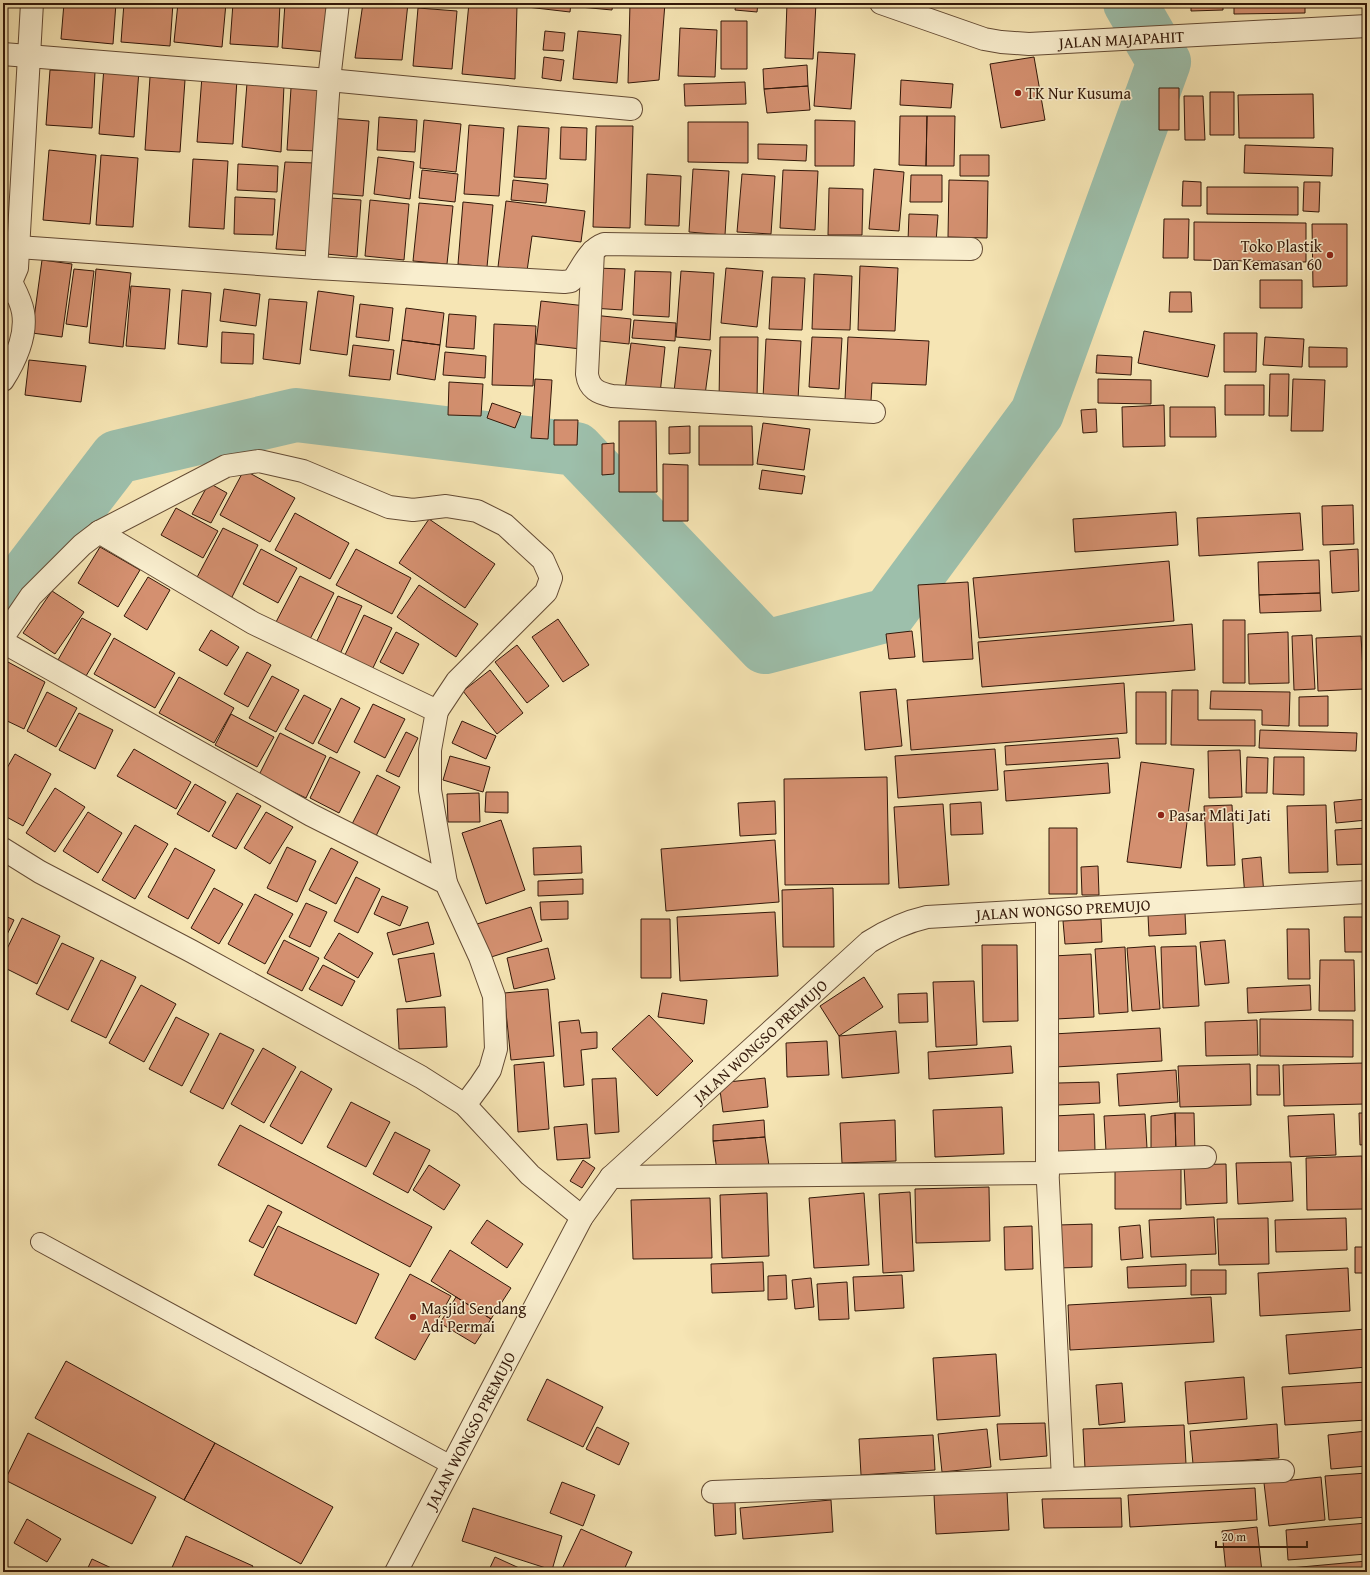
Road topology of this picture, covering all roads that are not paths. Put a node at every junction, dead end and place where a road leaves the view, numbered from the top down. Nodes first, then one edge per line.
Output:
1 (32, 3) edge
2 (338, 3) edge
3 (881, 3) edge
4 (1367, 26) edge
5 (3, 54) edge
6 (29, 55) junction
7 (329, 80) junction
8 (631, 109) dead end
9 (18, 247) junction
10 (971, 249) dead end
11 (593, 251) junction
12 (316, 268) junction
13 (7, 288) edge
14 (3, 380) edge
15 (874, 412) dead end
16 (99, 532) junction
17 (3, 637) edge
18 (3, 642) edge
19 (437, 711) junction
20 (3, 849) edge
21 (446, 883) junction
22 (1367, 892) edge
23 (1047, 911) junction
24 (465, 1105) junction
25 (1205, 1157) dead end
26 (1047, 1168) junction
27 (611, 1177) junction
28 (582, 1217) junction
29 (40, 1242) dead end
30 (451, 1465) junction
31 (1283, 1471) dead end
32 (1063, 1480) junction
33 (713, 1492) dead end
34 (396, 1572) edge

1 - 6 street
2 - 7 street
3 - 4 street, JALAN MAJAPAHIT
5 - 6 street
6 - 7 street
6 - 9 street
7 - 8 street
7 - 12 street
9 - 12 street
9 - 13 street
10 - 11 street
11 - 12 street
11 - 15 street
13 - 14 street
16 - 17 street
16 - 19 street
16 - 19 street
18 - 21 street
19 - 21 street
20 - 24 street
21 - 24 street
22 - 23 street, JALAN WONGSO PREMUJO
23 - 26 street
23 - 27 street, JALAN WONGSO PREMUJO
24 - 28 street
25 - 26 street
26 - 27 street
26 - 32 street
27 - 28 street, JALAN WONGSO PREMUJO
28 - 30 street, JALAN WONGSO PREMUJO
29 - 30 lane
30 - 34 street, JALAN WONGSO PREMUJO
31 - 32 street
32 - 33 street

